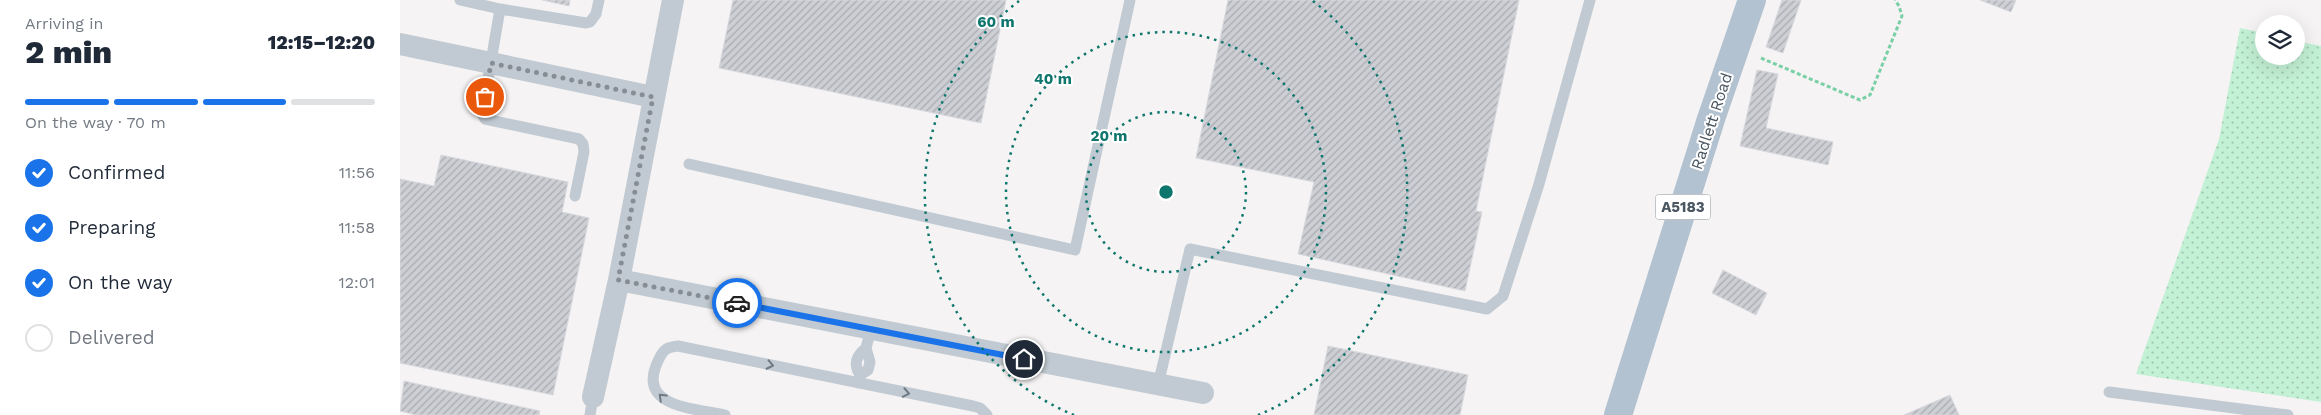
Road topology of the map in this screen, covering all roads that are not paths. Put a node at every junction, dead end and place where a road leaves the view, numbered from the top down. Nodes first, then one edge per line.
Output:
1 (460, 0) edge
2 (599, 0) edge
3 (673, 0) edge
4 (1130, 0) edge
5 (1590, 0) edge
6 (1752, 0) edge
7 (500, 9) junction
8 (400, 44) edge
9 (491, 63) junction
10 (653, 97) junction
11 (688, 164) dead end
12 (574, 196) dead end
13 (618, 280) junction
14 (868, 338) junction
15 (859, 379) junction
16 (1158, 385) junction
17 (2109, 392) dead end
18 (1203, 393) dead end
19 (591, 406) edge
20 (725, 415) edge
21 (987, 415) edge
22 (1618, 415) edge
23 (2288, 415) edge

1 - 7 lane
2 - 7 lane
3 - 10 street
4 - 11 lane
5 - 16 lane
6 - 22 main road, Radlett Road / A5183
7 - 9 lane
8 - 9 street
9 - 10 street
9 - 12 lane
10 - 13 street
13 - 14 street
13 - 19 street
14 - 15 lane
14 - 16 street
20 -> 15 lane
15 -> 21 lane
16 - 18 street
17 - 23 lane

